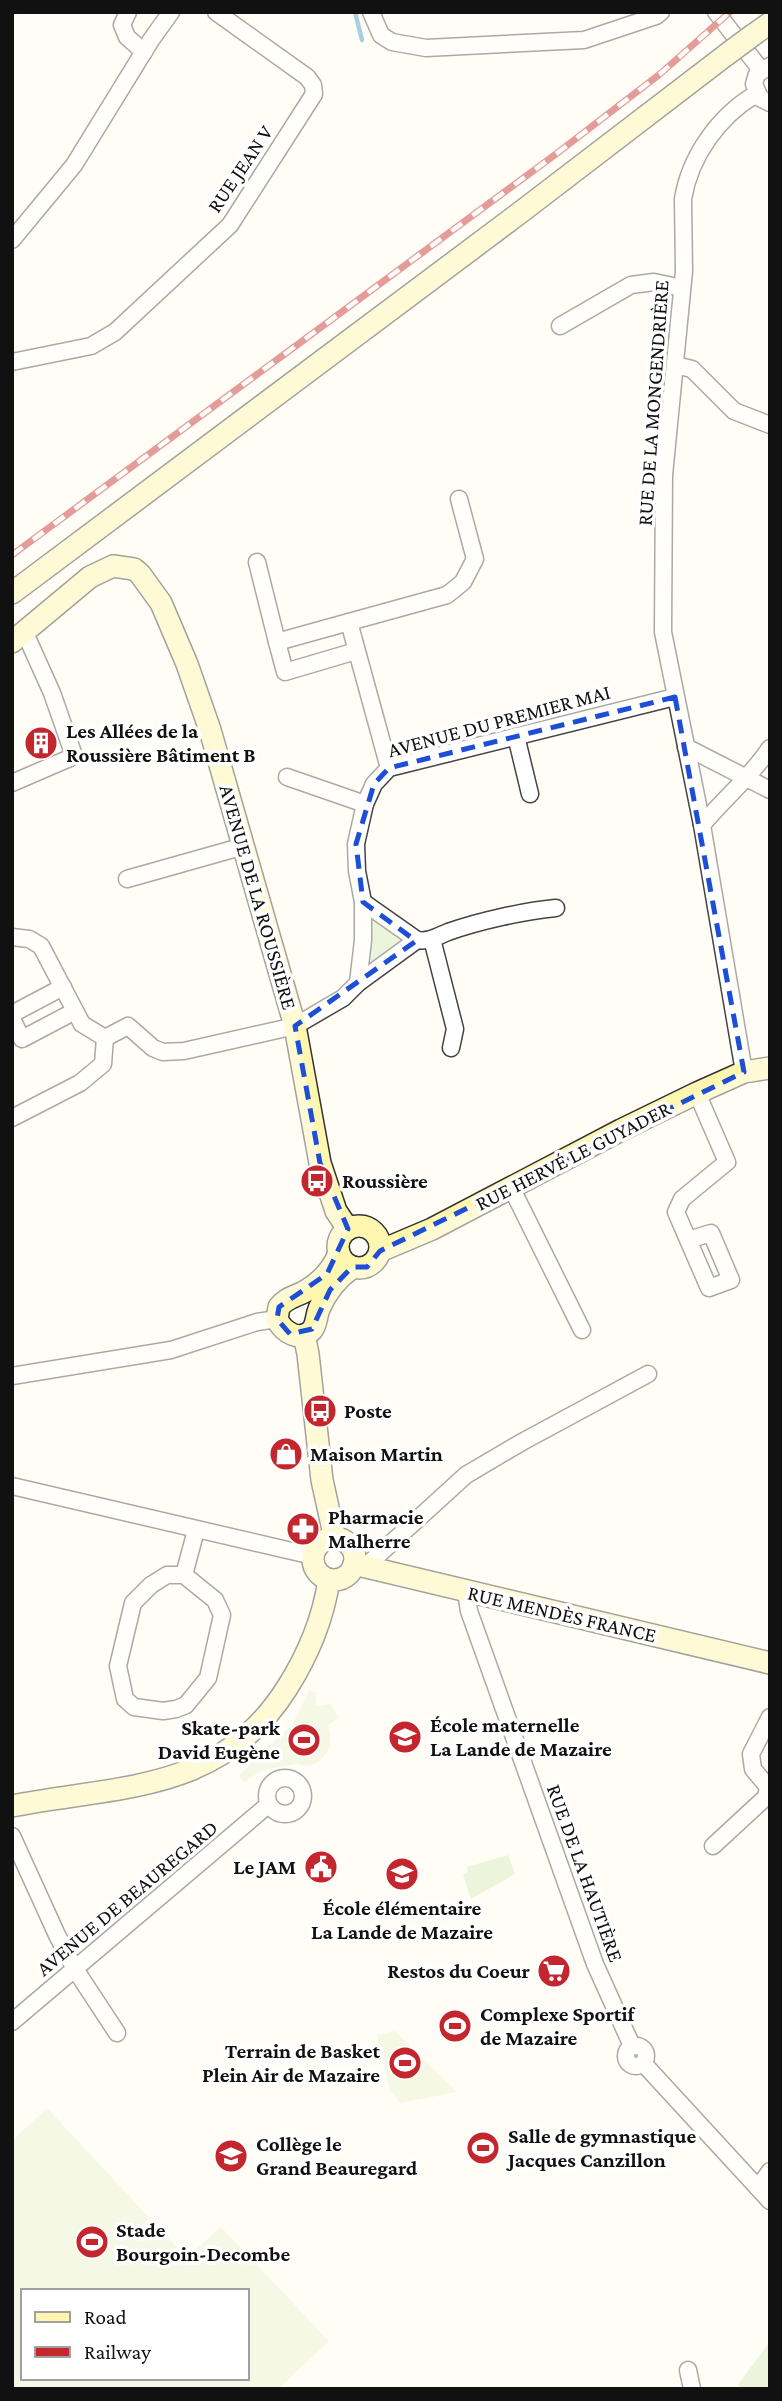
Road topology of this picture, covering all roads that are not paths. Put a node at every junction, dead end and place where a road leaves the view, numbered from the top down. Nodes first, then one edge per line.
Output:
1 (128, 12) edge
2 (171, 12) edge
3 (216, 12) edge
4 (371, 12) edge
5 (661, 12) edge
6 (716, 12) edge
7 (761, 29) edge
8 (144, 52) junction
9 (765, 68) edge
10 (763, 98) edge
11 (12, 240) edge
12 (682, 288) junction
13 (560, 326) dead end
14 (12, 362) edge
15 (675, 365) junction
16 (770, 425) edge
17 (459, 499) dead end
18 (257, 562) dead end
19 (12, 593) edge
20 (349, 622) junction
21 (19, 638) edge
22 (277, 642) junction
23 (356, 651) junction
24 (675, 697) junction
25 (516, 736) junction
26 (686, 747) junction
27 (770, 748) edge
28 (389, 768) junction
29 (287, 777) dead end
30 (747, 778) junction
31 (12, 783) edge
32 (770, 790) edge
33 (530, 794) dead end
34 (365, 804) junction
35 (702, 825) junction
36 (244, 846) junction
37 (127, 879) dead end
38 (363, 902) junction
39 (555, 908) dead end
40 (12, 937) edge
41 (425, 940) junction
42 (358, 982) junction
43 (63, 987) junction
44 (75, 1010) junction
45 (12, 1017) edge
46 (295, 1026) junction
47 (105, 1038) junction
48 (451, 1048) dead end
49 (770, 1068) edge
50 (744, 1072) junction
51 (697, 1093) junction
52 (12, 1118) edge
53 (511, 1187) junction
54 (348, 1229) junction
55 (688, 1240) dead end
56 (380, 1251) junction
57 (346, 1260) junction
58 (277, 1319) junction
59 (582, 1330) dead end
60 (304, 1335) junction
61 (648, 1374) dead end
62 (12, 1376) edge
63 (12, 1486) edge
64 (196, 1530) junction
65 (335, 1539) junction
66 (313, 1556) junction
67 (360, 1566) junction
68 (184, 1575) junction
69 (329, 1580) junction
70 (466, 1592) junction
71 (770, 1662) edge
72 (770, 1717) edge
73 (268, 1805) dead end
74 (12, 1806) edge
75 (12, 1836) edge
76 (713, 1846) dead end
77 (75, 1969) junction
78 (12, 2022) edge
79 (117, 2034) dead end
80 (770, 2171) edge
81 (758, 2188) junction
82 (770, 2201) edge
83 (688, 2370) dead end
84 (692, 2389) edge

1 - 8 street
2 - 8 street
3 - 14 street, RUE JEAN V
4 - 5 street
6 - 9 street
7 - 19 street, bridge
8 - 11 street
9 - 10 street
10 - 12 street, RUE DE LA MONGENDRIÈRE
12 - 13 street
12 - 15 street, RUE DE LA MONGENDRIÈRE
15 - 16 street
15 - 24 street, RUE DE LA MONGENDRIÈRE
17 - 20 street
18 - 22 street
20 - 22 street
20 - 23 street
21 - 31 street
21 - 36 street, AVENUE DE LA ROUSSIÈRE
22 - 23 street
23 - 28 street
24 - 25 street, AVENUE DU PREMIER MAI
24 - 26 street, RUE DE LA MONGENDRIÈRE
25 - 28 street, AVENUE DU PREMIER MAI
25 - 33 street
26 - 30 street
26 - 35 street, RUE DE LA MONGENDRIÈRE
27 - 30 street
28 - 34 street, AVENUE DU PREMIER MAI
29 - 34 street
30 - 32 street
30 - 35 street
34 - 38 street, AVENUE DU PREMIER MAI
35 - 50 street, RUE DE LA MONGENDRIÈRE
36 - 37 street
36 - 46 street, AVENUE DE LA ROUSSIÈRE
38 - 41 street
38 - 42 street, AVENUE DU PREMIER MAI
39 - 41 street
40 - 43 street
41 - 42 street
41 - 48 street
42 - 46 street
43 - 44 street
43 - 45 street
44 - 45 street
44 - 47 street
46 - 47 street
46 - 54 street, AVENUE DE LA ROUSSIÈRE
47 - 52 street
49 - 50 street, RUE HERVÉ LE GUYADER
50 - 51 street, RUE HERVÉ LE GUYADER
51 - 53 street, RUE HERVÉ LE GUYADER
51 - 55 street
53 - 56 street, RUE HERVÉ LE GUYADER
53 - 59 street
54 - 56 street
54 - 57 street
56 - 57 street
57 - 58 street
57 - 60 street
58 - 60 street
58 - 62 street
60 - 65 street
61 - 67 street
63 - 64 street
64 - 66 street
64 - 68 street
65 - 66 street
65 - 67 street
66 - 69 street
67 - 69 street
67 - 70 street, RUE MENDÈS FRANCE
68 - 68 street
69 - 74 street
70 - 71 street, RUE MENDÈS FRANCE
70 - 81 street, RUE DE LA HAUTIÈRE
72 - 76 street
73 - 77 street, AVENUE DE BEAUREGARD
75 - 77 street
77 - 78 street, AVENUE DE BEAUREGARD
77 - 79 street
80 - 81 street
81 - 82 street
83 - 84 street

